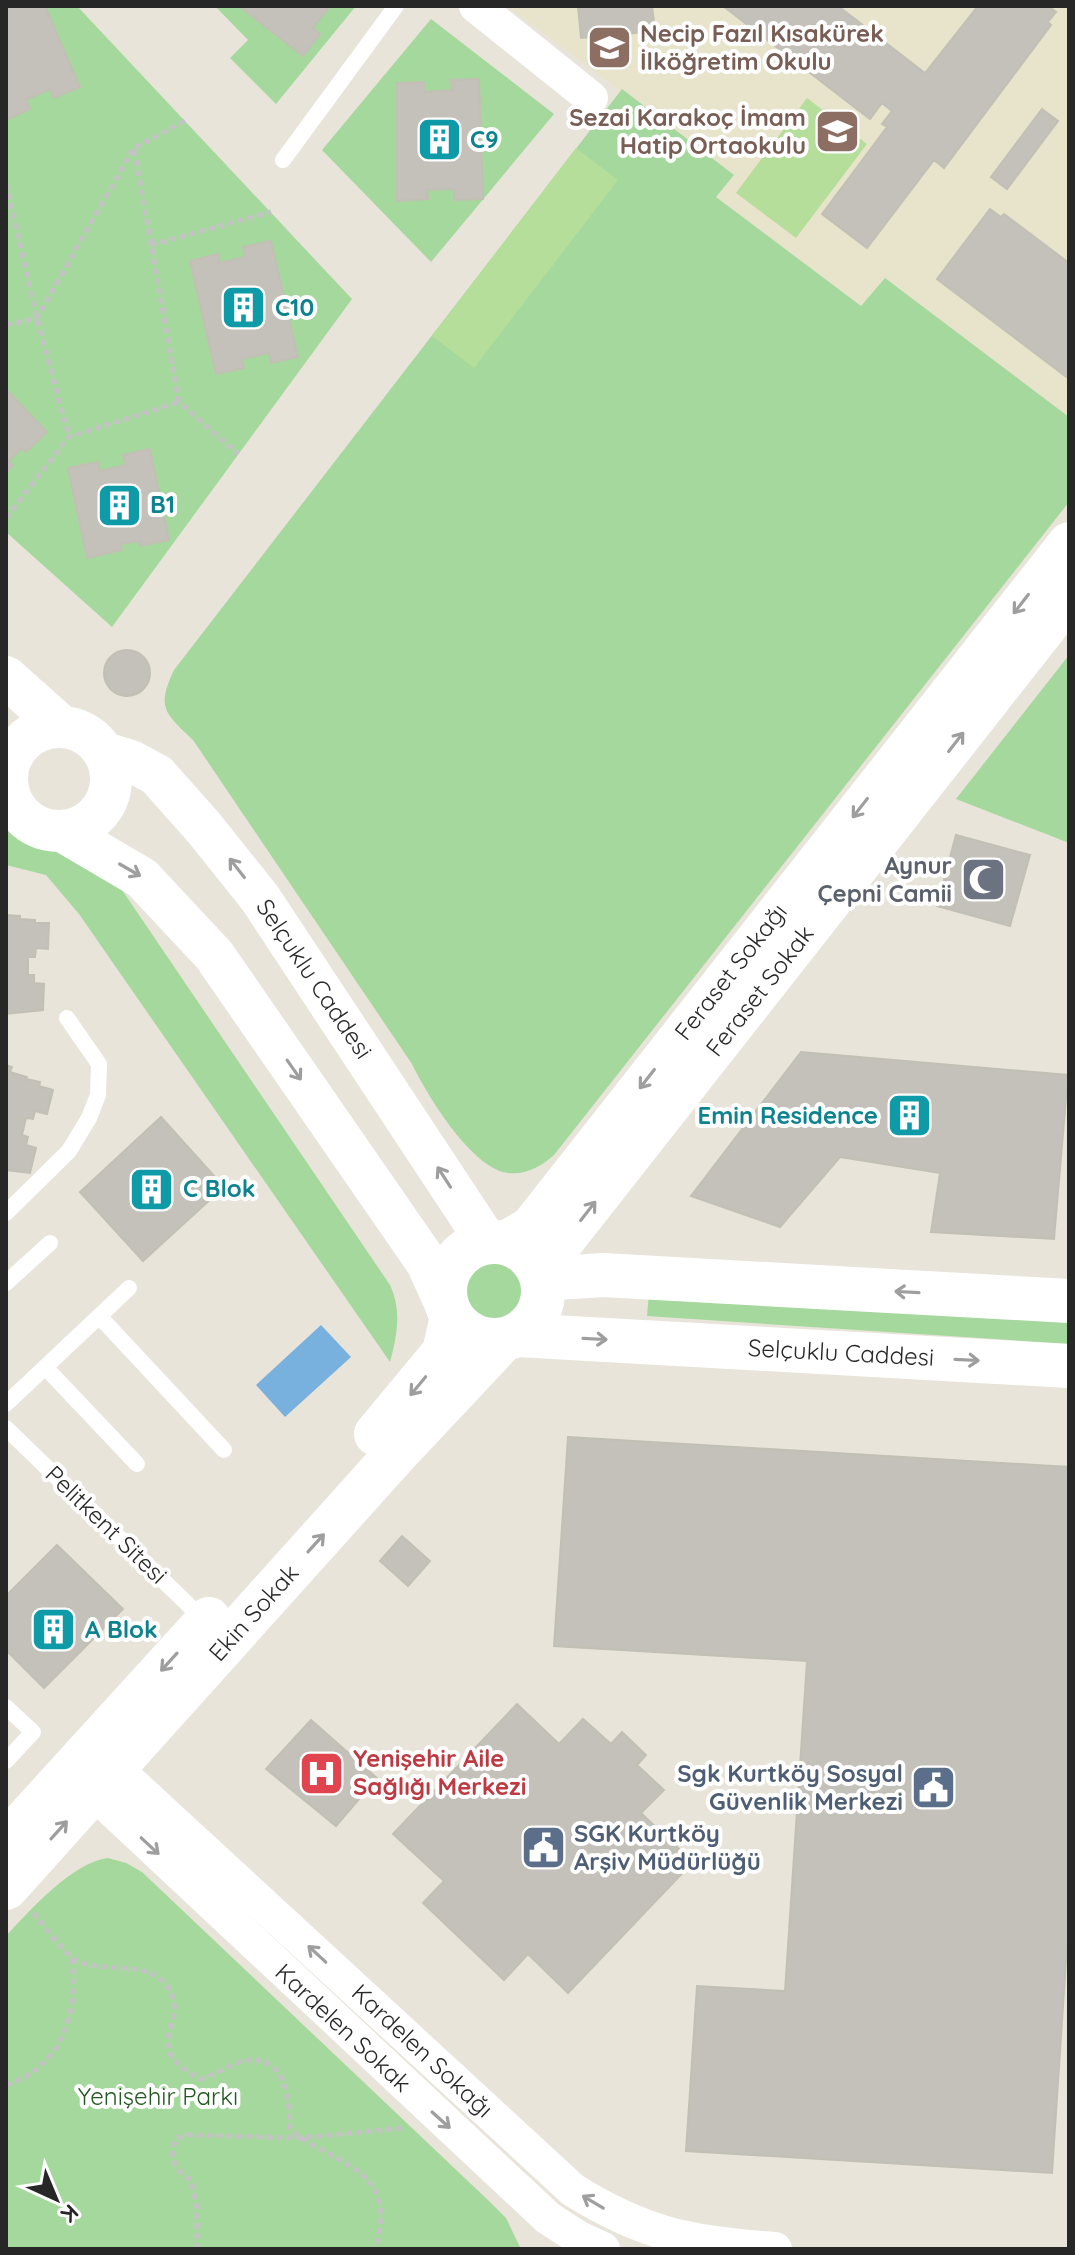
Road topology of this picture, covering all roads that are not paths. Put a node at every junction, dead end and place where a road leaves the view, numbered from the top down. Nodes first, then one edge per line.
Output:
1 (396, 6) edge
2 (476, 6) edge
3 (591, 98) dead end
4 (283, 160) dead end
5 (1069, 543) edge
6 (1069, 598) edge
7 (6, 677) edge
8 (62, 727) junction
9 (105, 753) junction
10 (7, 770) edge
11 (34, 827) edge
12 (67, 1018) dead end
13 (6, 1213) edge
14 (496, 1242) junction
15 (50, 1243) dead end
16 (540, 1276) junction
17 (6, 1283) edge
18 (129, 1288) dead end
19 (1069, 1301) edge
20 (448, 1310) junction
21 (99, 1316) junction
22 (510, 1337) junction
23 (1069, 1366) edge
24 (45, 1367) junction
25 (6, 1404) edge
26 (6, 1428) edge
27 (224, 1450) dead end
28 (137, 1464) dead end
29 (206, 1622) junction
30 (6, 1707) edge
31 (6, 1761) edge
32 (96, 1774) junction
33 (6, 1842) edge
34 (7, 1887) edge
35 (647, 2240) edge
36 (603, 2249) edge
37 (775, 2249) edge

1 - 4 lane
2 - 3 street
5 -> 14 street, Feraset Sokağı
16 -> 6 street, Feraset Sokak
7 - 8 street
8 - 9 street
8 - 10 street
9 - 11 street
14 -> 9 street, Selçuklu Caddesi
10 - 11 street
11 -> 20 street
12 - 13 lane
14 - 16 main road
14 - 20 main road
15 - 17 lane
19 -> 16 main road
16 - 22 main road
18 - 21 lane
20 - 22 main road
20 -> 29 main road, Ekin Sokak
21 - 24 lane
21 - 27 lane
22 -> 23 main road, Selçuklu Caddesi
32 -> 22 main road, Ekin Sokak
24 - 25 lane
24 - 28 lane
26 - 29 lane, Pelitkent Sitesi
29 -> 32 main road, Ekin Sokak
30 - 31 lane
32 - 33 main road, Ekin Sokak
34 -> 32 main road, Ekin Sokak
35 -> 32 street, Kardelen Sokağı
32 -> 36 street, Kardelen Sokak
35 - 37 street, Kardelen Sokağı

